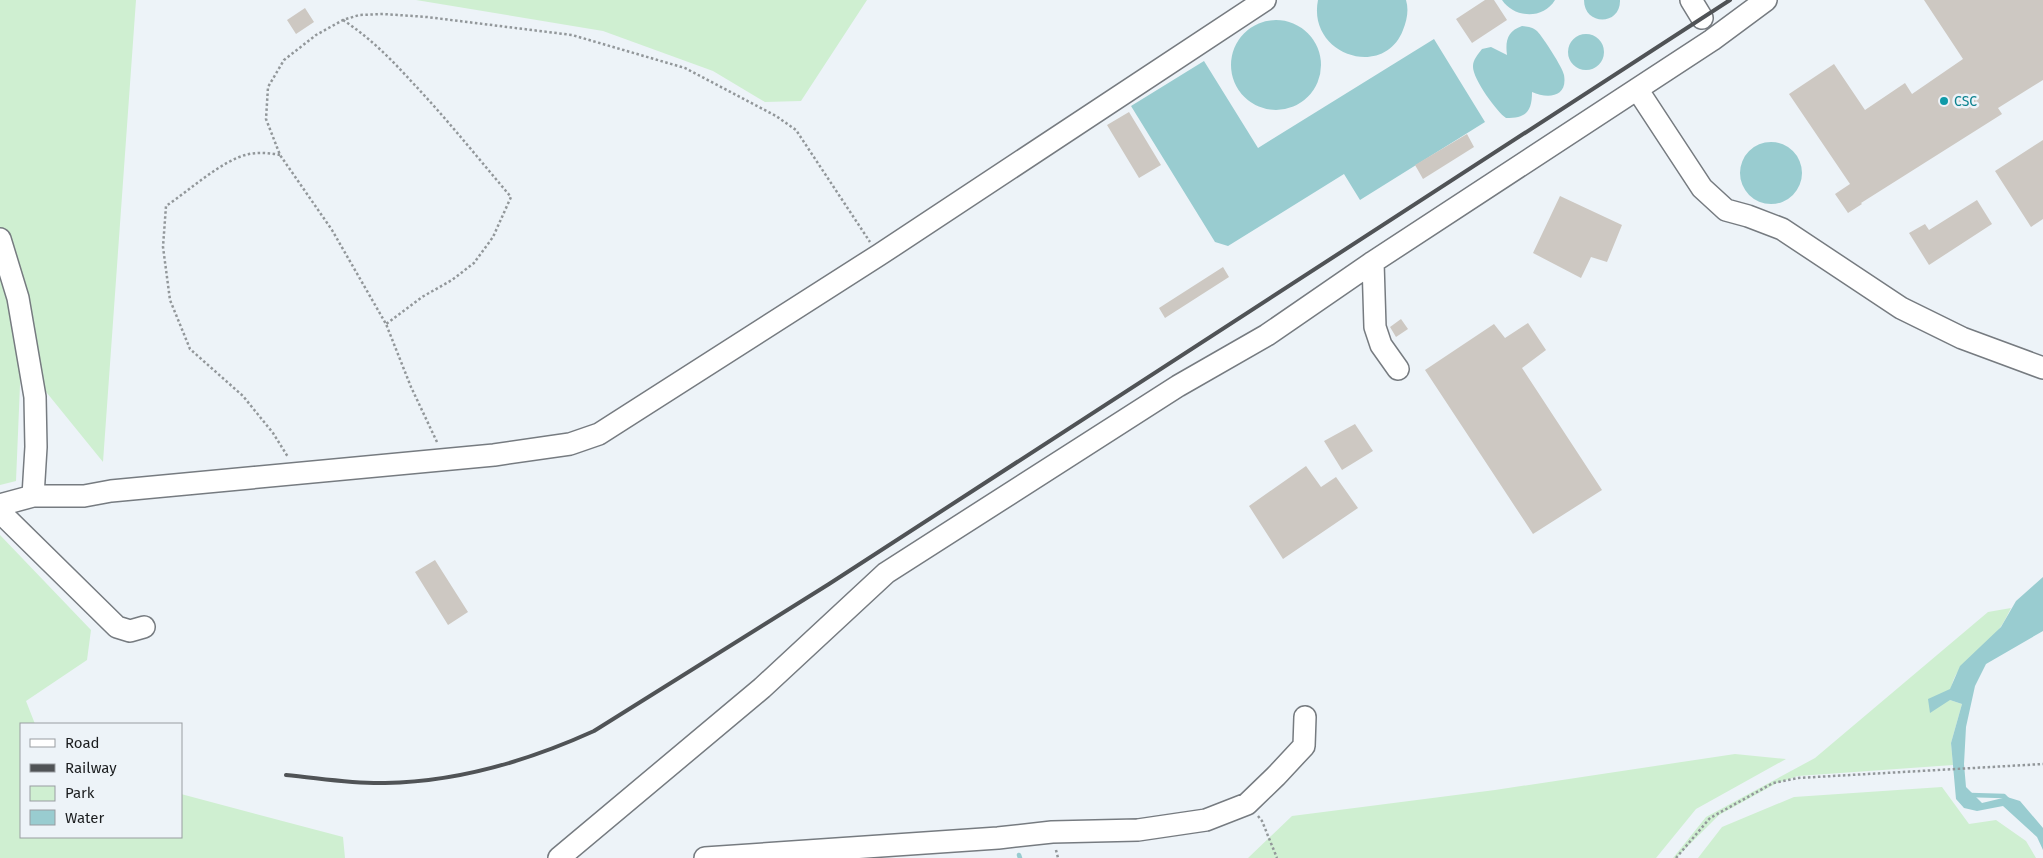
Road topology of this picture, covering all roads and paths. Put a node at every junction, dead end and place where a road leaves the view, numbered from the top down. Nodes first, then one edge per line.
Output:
1 (1265, 0) edge
2 (1766, 0) edge
3 (343, 20) junction
4 (1637, 89) junction
5 (280, 155) junction
6 (0, 239) edge
7 (879, 255) junction
8 (1373, 262) junction
9 (386, 324) junction
10 (2043, 368) edge
11 (1398, 369) dead end
12 (449, 460) junction
13 (298, 473) junction
14 (33, 496) junction
15 (0, 505) edge
16 (0, 512) edge
17 (144, 628) dead end
18 (1305, 717) dead end
19 (2043, 764) edge
20 (1247, 804) junction
21 (982, 848) edge
22 (559, 858) edge
23 (705, 858) edge
24 (1277, 858) edge
25 (1676, 858) edge

1 - 7 street
2 - 4 street
3 - 5 path
3 - 7 path
3 - 9 path
4 - 8 street
4 - 10 street
5 - 9 path
5 - 13 path
6 - 14 street
7 - 12 street
8 - 11 street
8 - 22 street
9 - 12 path
12 - 13 street
13 - 14 street
14 - 15 street
16 - 17 street
18 - 20 street
19 - 25 path
20 - 21 street
20 - 24 path
21 - 23 street

